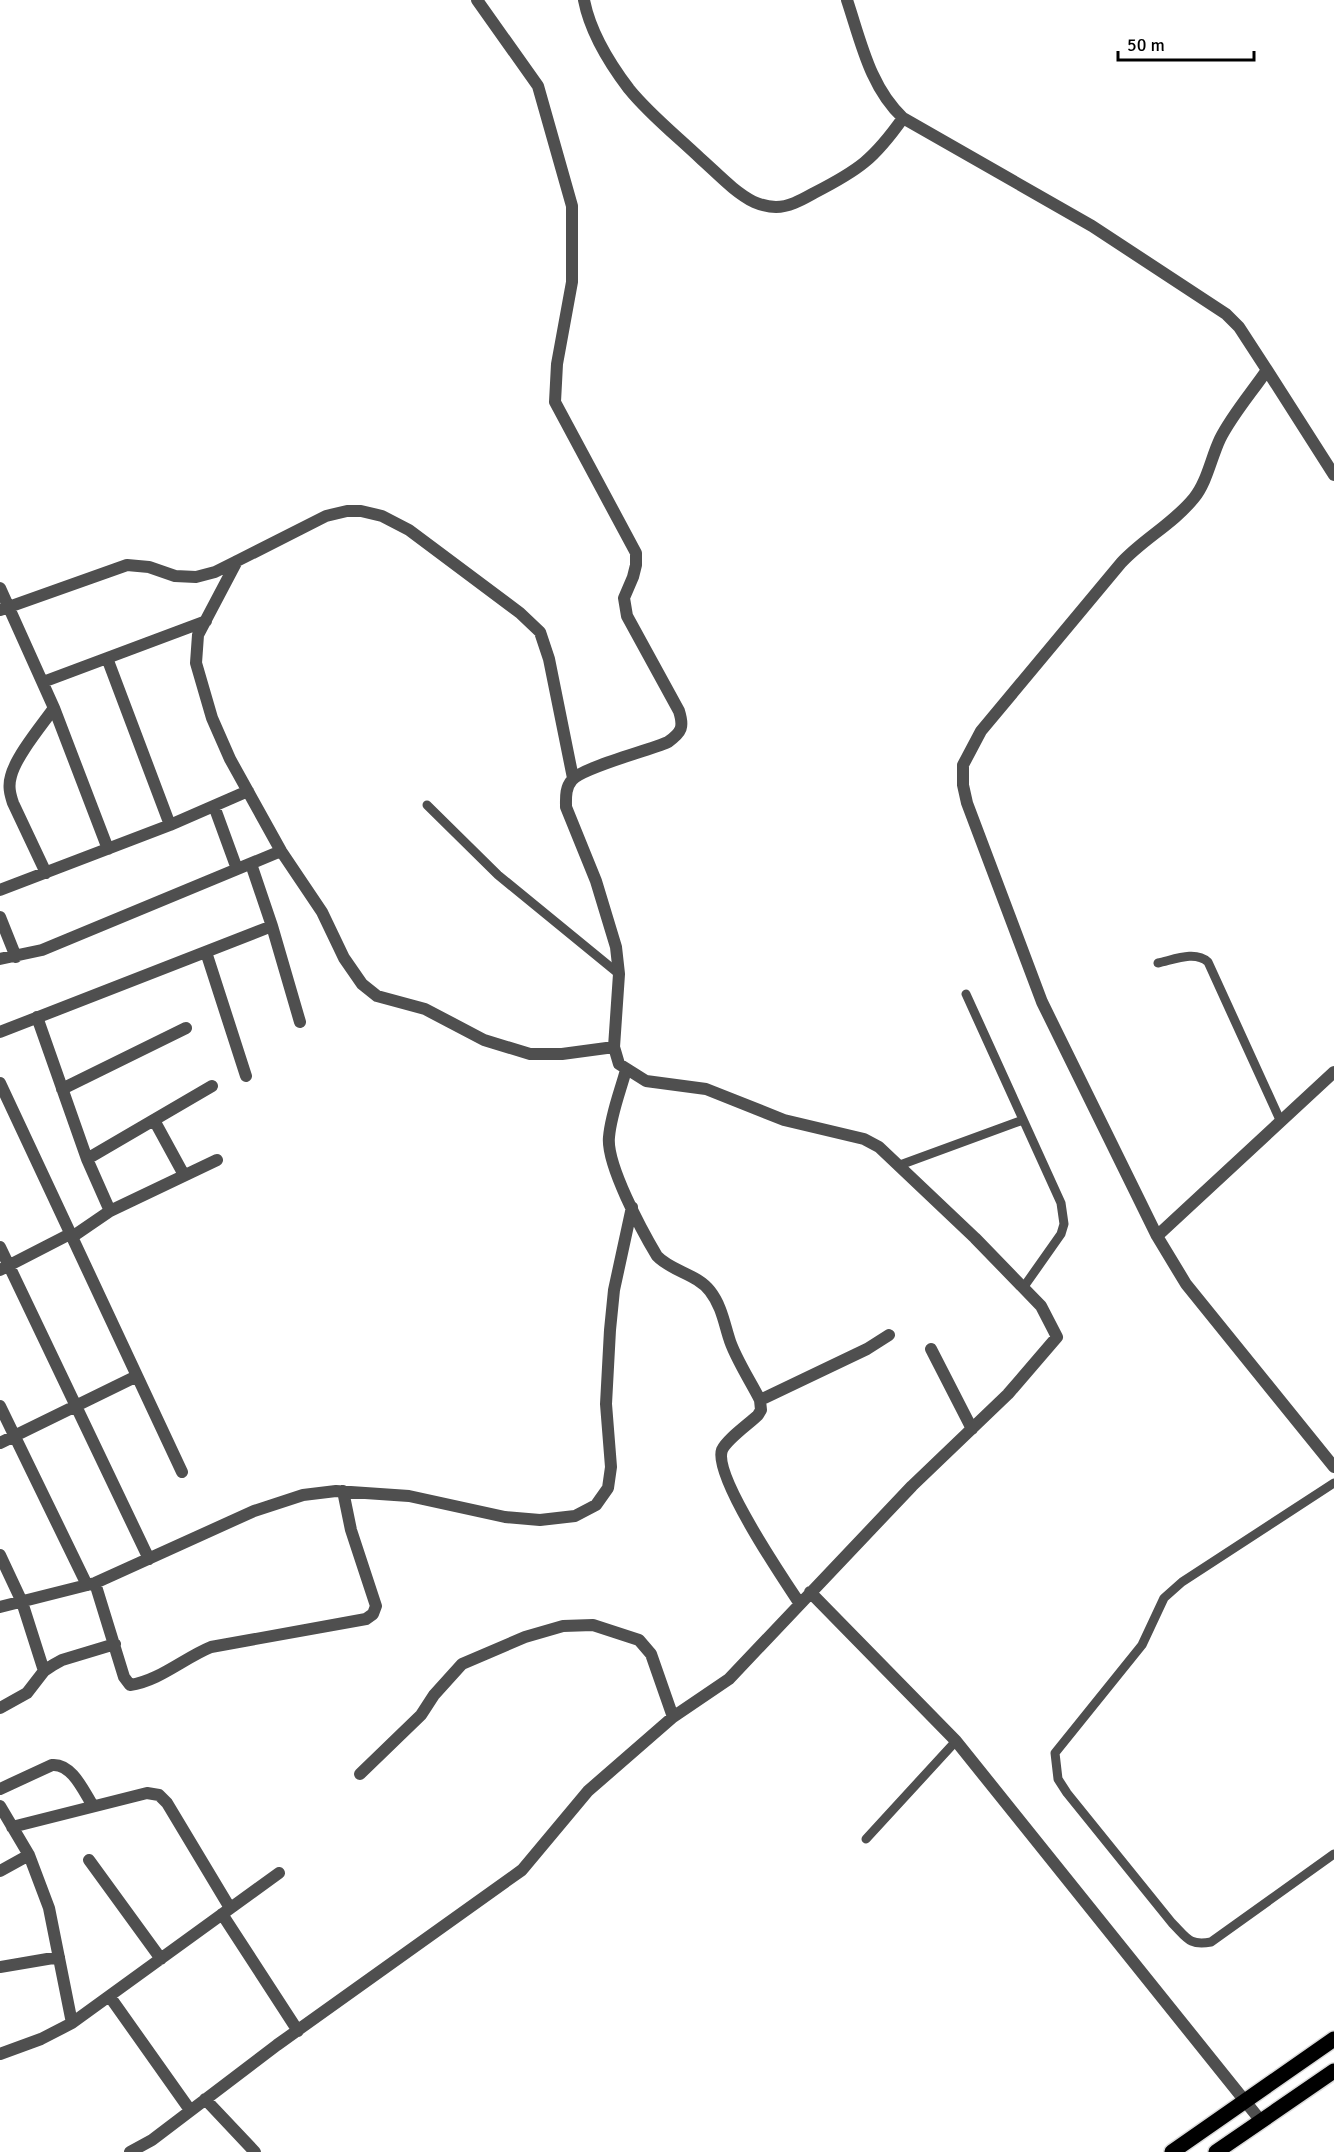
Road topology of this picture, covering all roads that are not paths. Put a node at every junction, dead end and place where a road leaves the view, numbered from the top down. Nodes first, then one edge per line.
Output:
1 (477, 0) edge
2 (584, 0) edge
3 (847, 0) edge
4 (903, 118) junction
5 (1267, 370) junction
6 (1334, 475) edge
7 (237, 561) junction
8 (0, 588) edge
9 (4, 608) edge
10 (206, 621) junction
11 (107, 658) junction
12 (42, 682) junction
13 (54, 708) junction
14 (573, 778) junction
15 (248, 791) junction
16 (427, 805) dead end
17 (214, 806) junction
18 (170, 825) junction
19 (108, 849) junction
20 (281, 851) junction
21 (250, 864) junction
22 (237, 869) junction
23 (45, 873) junction
24 (0, 890) edge
25 (0, 917) edge
26 (272, 926) junction
27 (206, 952) junction
28 (16, 957) junction
29 (0, 959) edge
30 (1158, 963) dead end
31 (619, 974) junction
32 (966, 994) dead end
33 (38, 1017) junction
34 (300, 1022) dead end
35 (186, 1028) dead end
36 (0, 1032) edge
37 (614, 1047) junction
38 (626, 1070) junction
39 (1334, 1072) edge
40 (246, 1076) dead end
41 (0, 1083) edge
42 (212, 1086) dead end
43 (62, 1089) junction
44 (154, 1120) junction
45 (1023, 1120) junction
46 (1281, 1122) junction
47 (87, 1159) junction
48 (217, 1160) dead end
49 (900, 1165) junction
50 (184, 1175) junction
51 (632, 1207) junction
52 (110, 1211) junction
53 (71, 1235) junction
54 (1157, 1236) junction
55 (0, 1247) edge
56 (4, 1267) edge
57 (1023, 1288) junction
58 (889, 1335) dead end
59 (931, 1349) dead end
60 (137, 1376) junction
61 (760, 1400) junction
62 (0, 1406) edge
63 (75, 1406) junction
64 (972, 1429) junction
65 (14, 1436) junction
66 (0, 1443) edge
67 (1334, 1467) edge
68 (182, 1472) dead end
69 (1334, 1483) edge
70 (343, 1491) junction
71 (0, 1555) edge
72 (149, 1559) junction
73 (91, 1584) junction
74 (810, 1592) junction
75 (22, 1602) junction
76 (800, 1604) junction
77 (0, 1607) edge
78 (115, 1644) junction
79 (44, 1671) junction
80 (0, 1708) edge
81 (673, 1717) junction
82 (956, 1741) junction
83 (360, 1774) dead end
84 (0, 1789) edge
85 (0, 1806) edge
86 (93, 1806) junction
87 (12, 1827) junction
88 (866, 1839) dead end
89 (1334, 1854) edge
90 (29, 1855) junction
91 (89, 1860) dead end
92 (0, 1871) edge
93 (279, 1873) dead end
94 (226, 1911) junction
95 (59, 1957) junction
96 (162, 1959) junction
97 (0, 1967) edge
98 (110, 1997) junction
99 (72, 2023) junction
100 (298, 2031) junction
101 (1334, 2038) edge
102 (0, 2054) edge
103 (1334, 2071) edge
104 (205, 2099) junction
105 (1245, 2100) junction
106 (190, 2110) junction
107 (1261, 2121) junction
108 (153, 2146) edge
109 (130, 2152) edge
110 (255, 2152) edge
111 (1173, 2152) edge
112 (1216, 2152) edge

1 - 14 street
2 - 4 street
3 - 4 street
4 - 5 street
5 - 6 street
5 - 54 street
7 - 9 street
7 - 10 street
7 - 14 street
8 - 9 street
9 - 12 street
10 - 11 street
10 - 15 street
11 - 12 street
11 - 18 street
12 - 13 street
13 - 19 street
13 - 23 street
14 - 31 street
15 - 17 street
15 - 20 street
16 - 31 lane
17 - 18 street
17 - 22 street
18 - 19 street
19 - 23 street
20 - 21 street
20 - 37 street
21 - 22 street
21 - 26 street
22 - 28 street
23 - 24 street
25 - 28 street
26 - 27 street
26 - 34 street
27 - 33 street
27 - 40 street
28 - 29 street
30 - 46 lane
31 - 37 street
32 - 45 lane
33 - 36 street
33 - 43 street
35 - 43 street
37 - 38 street
38 - 49 street
38 - 51 street
39 - 46 street
41 - 53 street
42 - 44 street
43 - 47 street
44 - 47 street
44 - 50 street
45 - 49 lane
45 - 57 lane
46 - 54 street
47 - 52 street
48 - 50 street
49 - 57 street
50 - 52 street
51 - 61 street
51 - 70 street
52 - 53 street
53 - 56 street
53 - 60 street
54 - 67 street
55 - 56 street
56 - 63 street
57 - 64 street
58 - 61 street
59 - 64 street
60 - 63 street
60 - 68 street
61 - 76 street
62 - 65 street
63 - 65 street
63 - 72 street
64 - 74 street
65 - 66 street
65 - 73 street
69 - 89 lane
70 - 72 street
70 - 78 street
71 - 75 street
72 - 73 street
73 - 75 street
73 - 78 street
74 - 76 street
74 - 82 street
75 - 77 street
75 - 79 street
76 - 81 street
78 - 79 street
79 - 80 street
81 - 83 street
81 - 100 street
82 - 88 lane
82 - 105 street
84 - 86 street
85 - 87 street
86 - 87 street
86 - 94 street
87 - 90 street
90 - 92 street
90 - 95 street
91 - 96 street
93 - 94 street
94 - 96 street
94 - 100 street
95 - 97 street
95 - 99 street
96 - 98 street
98 - 99 street
98 - 106 street
99 - 102 street
100 - 104 street
101 - 105 main road
103 - 107 main road
104 - 106 street
104 - 110 street
105 - 107 street
105 - 111 main road
106 - 108 street
107 - 112 main road
108 - 109 street

